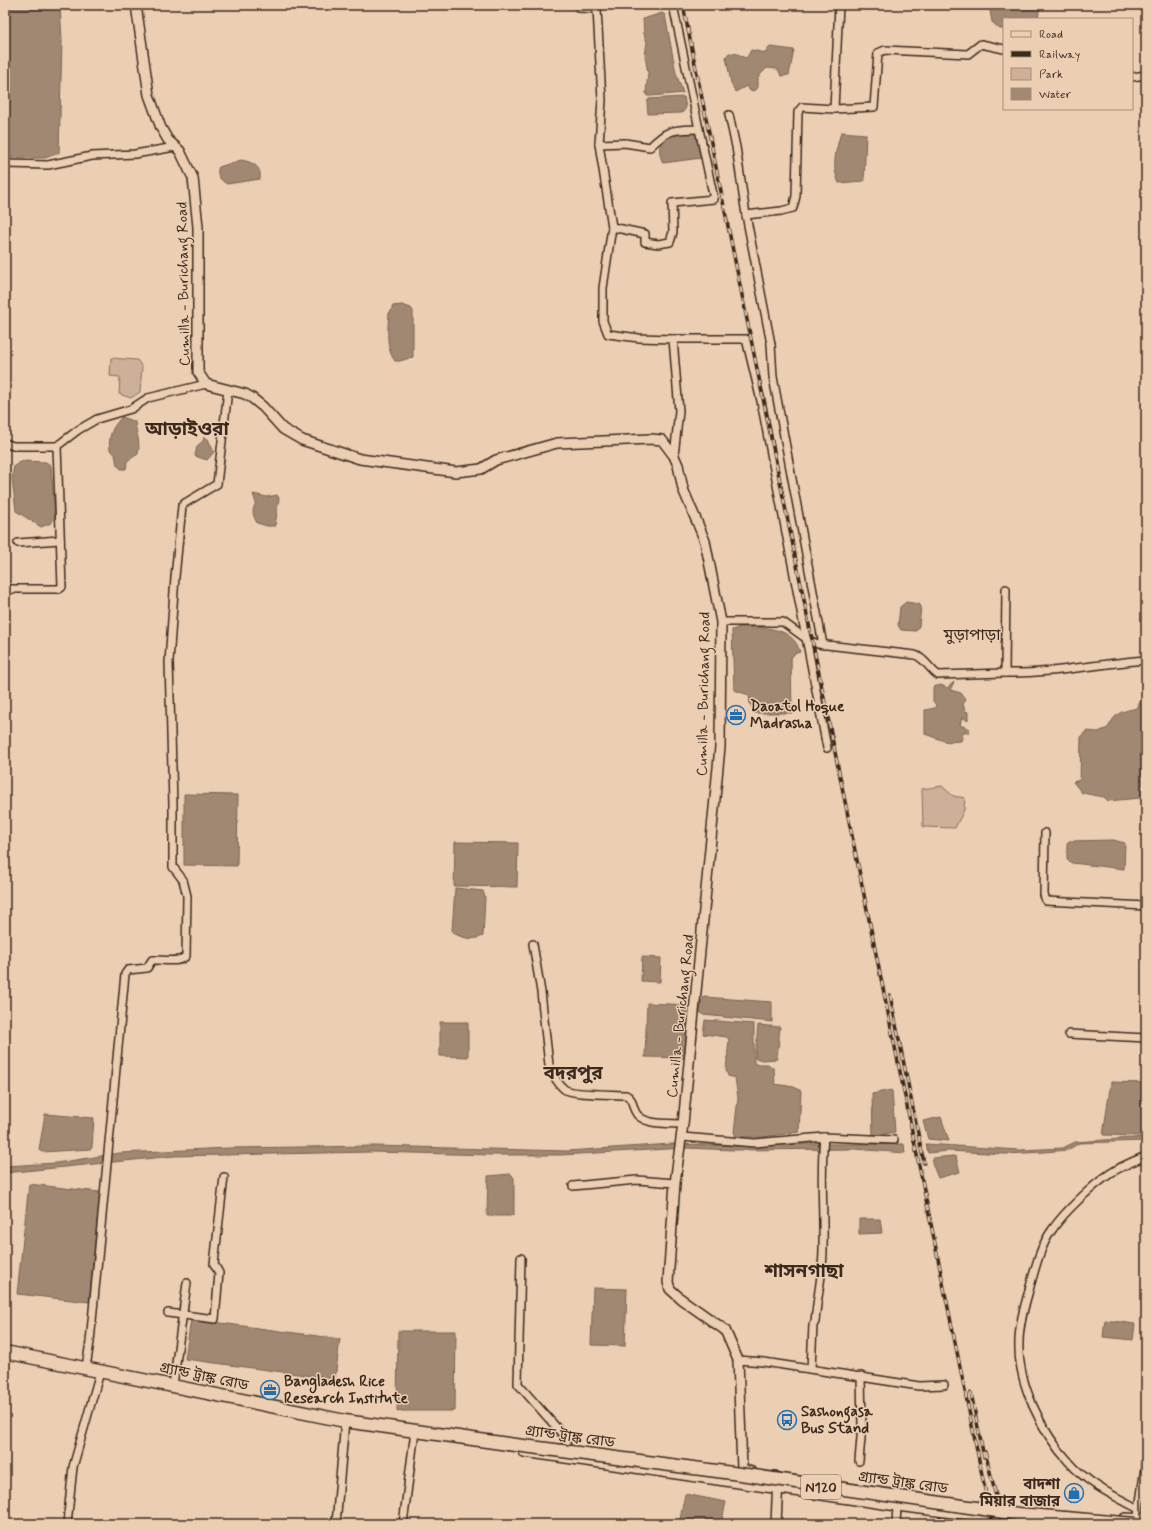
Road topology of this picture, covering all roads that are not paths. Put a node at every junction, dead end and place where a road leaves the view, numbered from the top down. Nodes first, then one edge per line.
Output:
1 (136, 5) edge
2 (579, 5) edge
3 (673, 5) edge
4 (839, 5) edge
5 (1003, 49) edge
6 (1146, 75) edge
7 (1133, 77) edge
8 (834, 108) junction
9 (729, 115) dead end
10 (699, 130) junction
11 (599, 144) junction
12 (176, 147) junction
13 (5, 164) edge
14 (746, 215) junction
15 (612, 227) junction
16 (673, 339) junction
17 (206, 384) junction
18 (228, 390) junction
19 (5, 443) edge
20 (57, 446) junction
21 (674, 456) junction
22 (60, 540) junction
23 (18, 543) dead end
24 (1006, 590) dead end
25 (5, 594) edge
26 (721, 622) junction
27 (808, 640) junction
28 (823, 645) junction
29 (1146, 658) edge
30 (1005, 673) junction
31 (827, 748) dead end
32 (1045, 833) dead end
33 (1146, 906) edge
34 (533, 944) dead end
35 (1068, 1034) dead end
36 (1146, 1038) edge
37 (683, 1124) junction
38 (682, 1137) junction
39 (824, 1140) junction
40 (894, 1140) dead end
41 (1146, 1156) edge
42 (224, 1176) dead end
43 (675, 1183) junction
44 (572, 1186) dead end
45 (521, 1258) dead end
46 (187, 1283) dead end
47 (168, 1313) dead end
48 (182, 1315) junction
49 (5, 1352) edge
50 (738, 1360) junction
51 (86, 1367) junction
52 (811, 1369) junction
53 (100, 1372) junction
54 (861, 1376) junction
55 (173, 1385) junction
56 (944, 1385) dead end
57 (345, 1421) junction
58 (415, 1431) junction
59 (463, 1438) junction
60 (567, 1446) junction
61 (859, 1461) dead end
62 (1146, 1461) edge
63 (742, 1469) junction
64 (778, 1488) junction
65 (897, 1506) junction
66 (1139, 1519) edge
67 (67, 1524) edge
68 (336, 1524) edge
69 (403, 1524) edge
70 (776, 1524) edge
71 (896, 1524) edge
72 (1042, 1524) edge

1 - 12 main road, Cumilla - Burichang Road
2 - 11 street
3 - 10 street
4 - 8 street
5 - 8 street
6 - 7 street
8 - 14 street
9 - 14 street
10 - 11 street
10 - 15 street
11 - 15 street
12 - 13 street
12 - 17 main road, Cumilla - Burichang Road
14 - 28 street
15 - 16 street
16 - 21 street
16 - 27 street
17 - 18 main road, Cumilla - Burichang Road
17 - 20 street
18 - 21 main road, Cumilla - Burichang Road
18 - 51 street
19 - 20 street
20 - 22 street
21 - 26 main road, Cumilla - Burichang Road
22 - 23 street
22 - 25 street
24 - 30 street
26 - 27 street
26 - 37 main road, Cumilla - Burichang Road
27 - 28 street
27 - 31 street
28 - 30 street
29 - 30 street
32 - 33 street
34 - 37 street
35 - 36 street
37 - 38 main road, Cumilla - Burichang Road
38 - 39 street
38 - 43 main road, Cumilla - Burichang Road
39 - 40 street
39 - 52 street
41 - 66 street
42 - 48 street
43 - 44 street
43 - 50 main road, Cumilla - Burichang Road
45 - 60 street
46 - 48 street
47 - 48 street
48 - 55 street
49 - 51 highway, গ্র্যান্ড ট্রাঙ্ক রোড / N120
50 - 52 street
50 - 63 main road, Cumilla - Burichang Road
51 - 53 highway, গ্র্যান্ড ট্রাঙ্ক রোড / N120
52 - 54 street
53 - 55 highway, গ্র্যান্ড ট্রাঙ্ক রোড / N120
53 - 67 street
54 - 56 street
54 - 61 street
55 - 57 highway, গ্র্যান্ড ট্রাঙ্ক রোড / N120
57 - 58 highway, গ্র্যান্ড ট্রাঙ্ক রোড / N120
57 - 68 street
58 - 59 highway, গ্র্যান্ড ট্রাঙ্ক রোড / N120
58 - 69 street
59 - 60 main road
59 - 64 main road
59 - 66 highway, গ্র্যান্ড ট্রাঙ্ক রোড / N120, bridge
60 - 63 main road
62 - 66 street
63 - 64 main road
63 - 66 main road
64 - 65 main road
64 - 70 main road
65 - 71 street
65 - 72 main road

